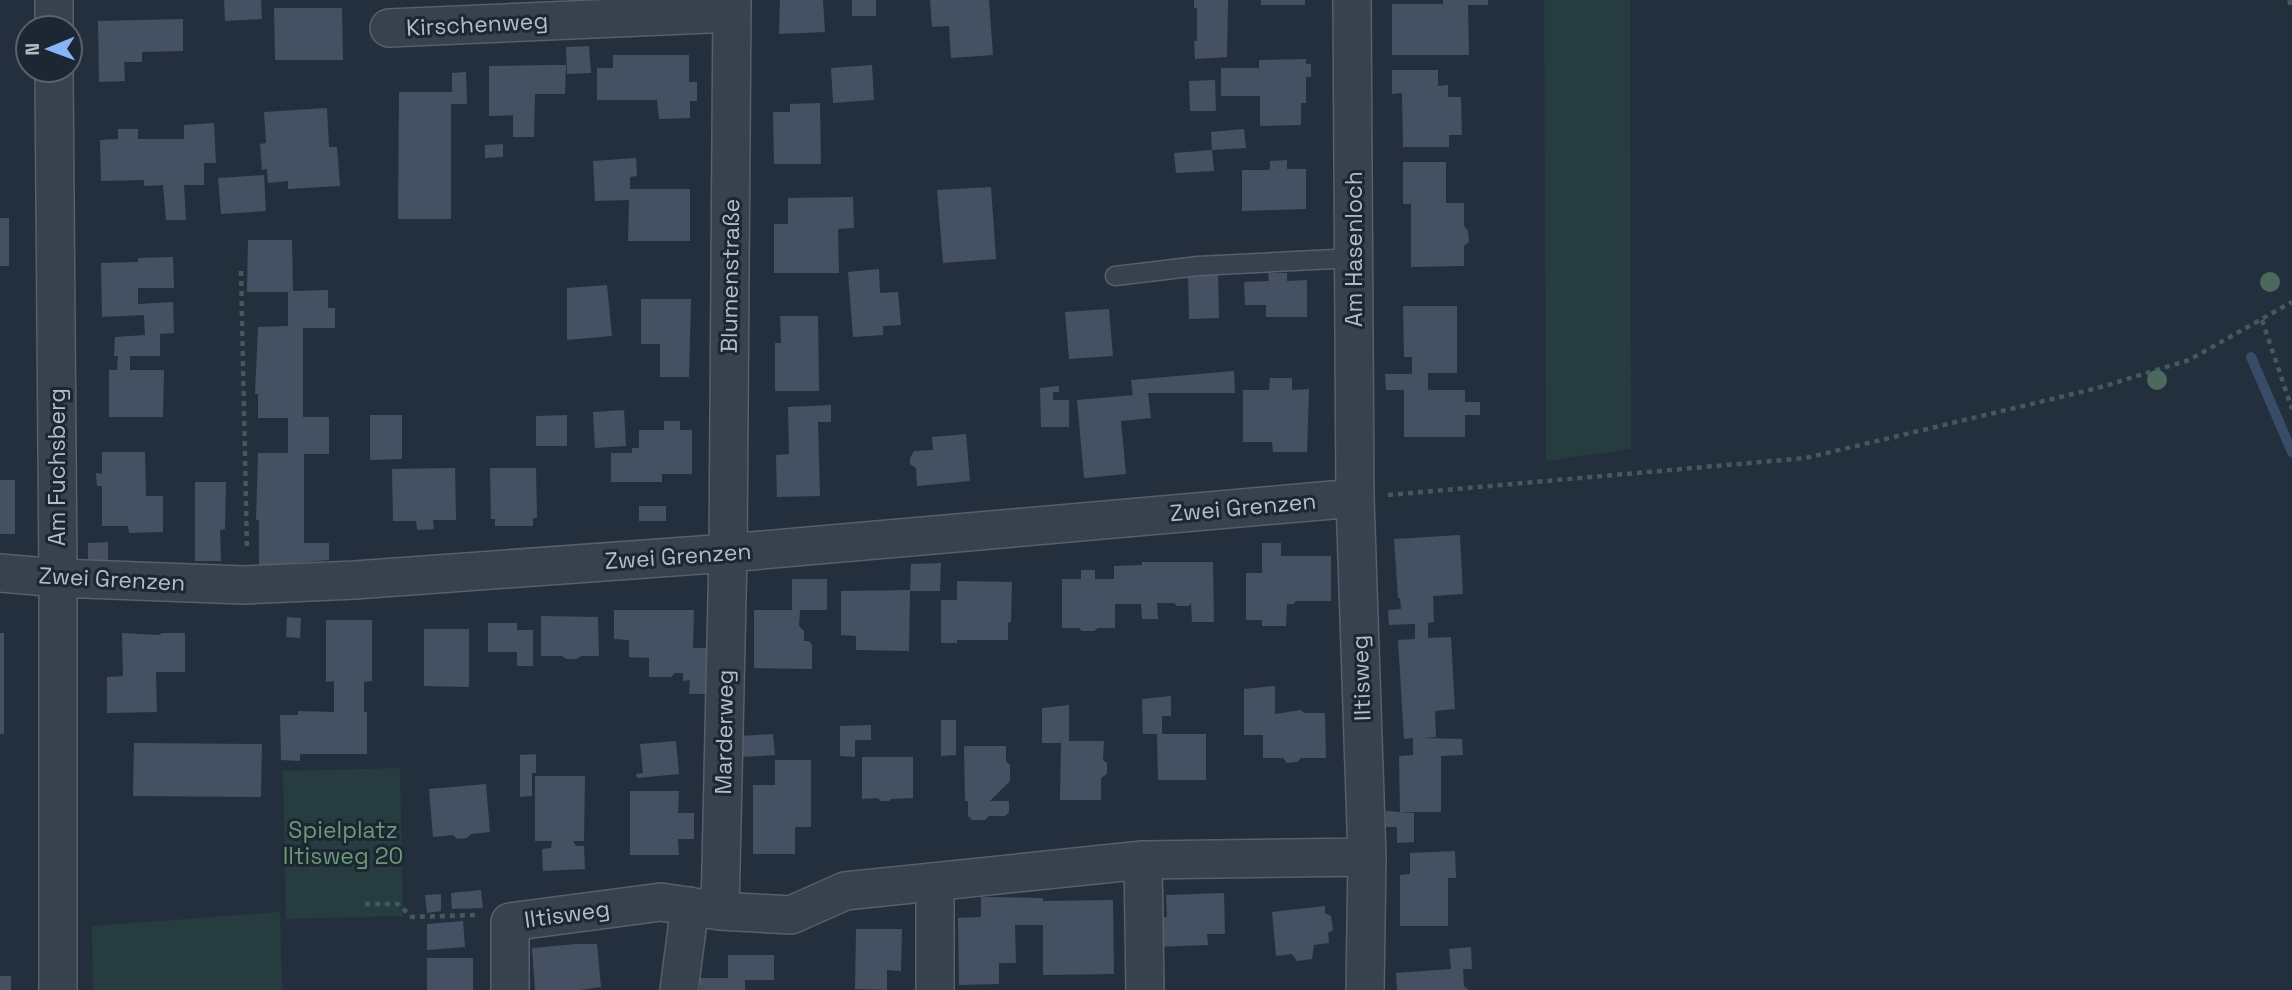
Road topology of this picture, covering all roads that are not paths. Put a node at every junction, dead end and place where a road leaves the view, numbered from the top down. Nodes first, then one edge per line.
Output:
1 (1352, 0) edge
2 (732, 6) edge
3 (389, 28) dead end
4 (54, 84) edge
5 (1354, 258) junction
6 (1115, 276) dead end
7 (1355, 498) junction
8 (728, 553) junction
9 (0, 573) edge
10 (58, 578) junction
11 (1367, 858) junction
12 (1143, 860) junction
13 (935, 883) junction
14 (705, 909) junction
15 (58, 990) edge
16 (510, 990) edge
17 (679, 990) edge
18 (935, 990) edge
19 (1145, 990) edge
20 (1365, 990) edge

1 - 5 street, Am Hasenloch
2 - 3 street, Kirschenweg
2 - 8 street, Blumenstraße
4 - 10 street, Am Fuchsberg
5 - 6 lane
5 - 7 street, Am Hasenloch
7 - 8 street, Zwei Grenzen
7 - 11 street, Iltisweg
8 - 10 street, Zwei Grenzen
8 - 14 street, Marderweg
9 - 10 street, Zwei Grenzen
10 - 15 street, Am Fuchsberg
11 - 12 street, Iltisweg
11 - 20 street, Iltisweg
12 - 13 street, Iltisweg
12 - 19 street
13 - 14 street, Iltisweg
13 - 18 street
14 - 16 street, Iltisweg
14 - 17 street

